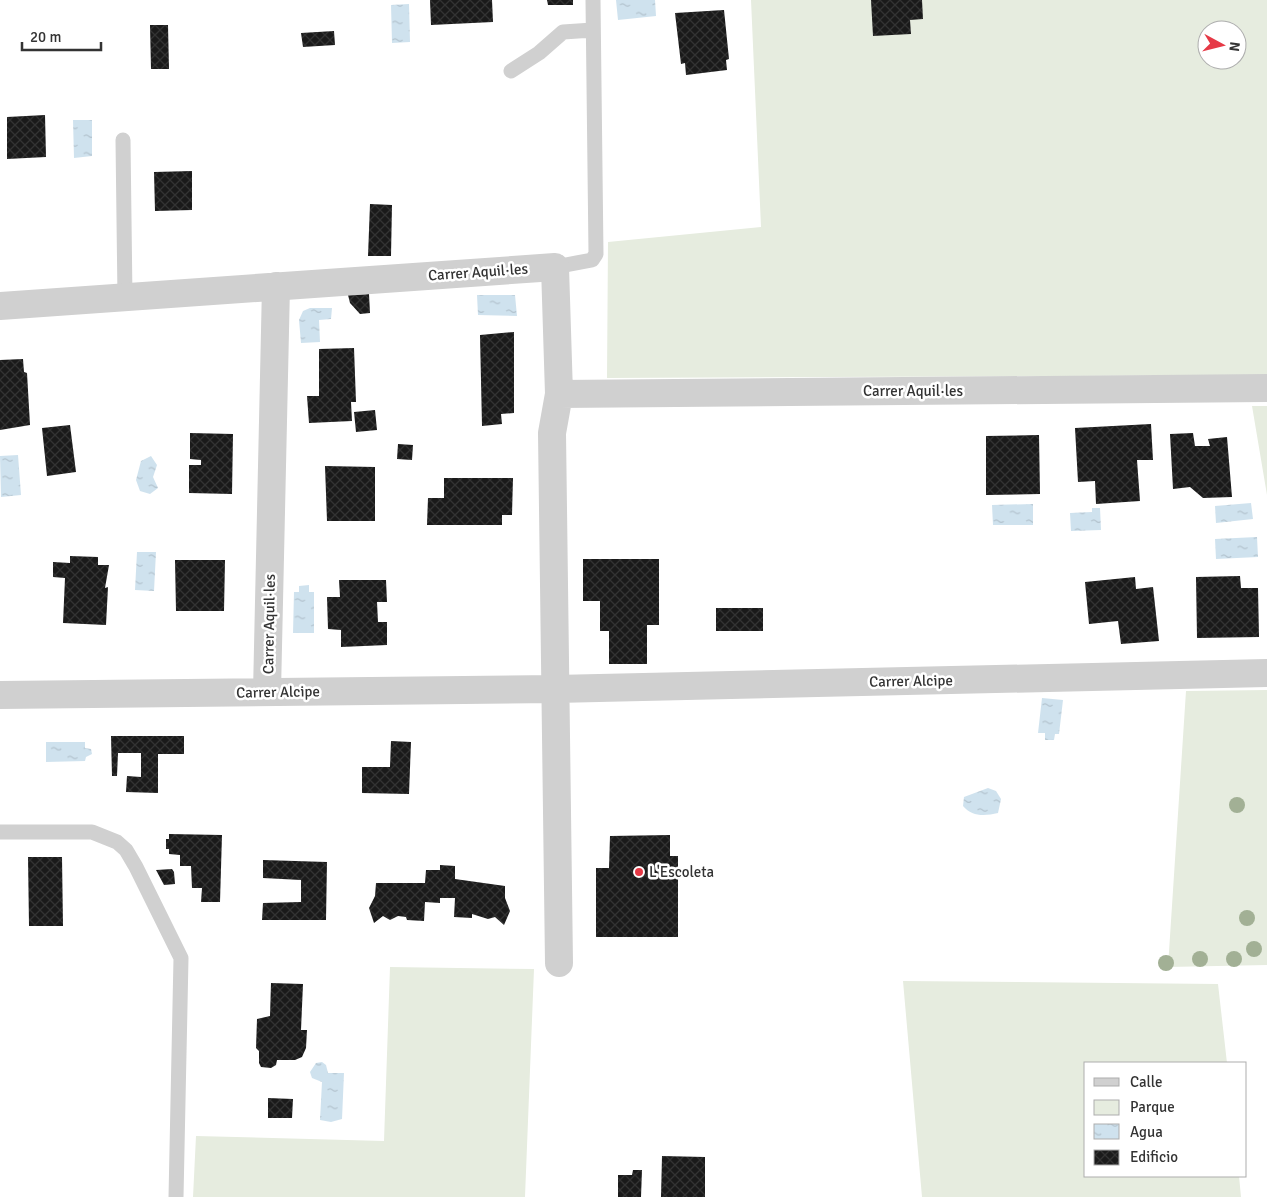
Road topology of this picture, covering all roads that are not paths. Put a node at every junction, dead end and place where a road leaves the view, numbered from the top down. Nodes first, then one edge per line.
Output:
1 (593, 0) edge
2 (593, 30) junction
3 (511, 71) dead end
4 (123, 140) dead end
5 (555, 267) junction
6 (276, 286) junction
7 (125, 298) junction
8 (0, 306) edge
9 (1267, 388) edge
10 (559, 394) junction
11 (1267, 673) edge
12 (555, 689) junction
13 (268, 692) junction
14 (0, 695) edge
15 (0, 832) edge
16 (559, 963) dead end
17 (176, 1197) edge

1 - 2 lane
2 - 3 lane
2 - 5 lane
4 - 7 lane
5 - 6 street, Carrer Aquil·les
5 - 10 street
6 - 7 street, Carrer Aquil·les
6 - 13 street, Carrer Aquil·les
7 - 8 street, Carrer Aquil·les
9 - 10 street, Carrer Aquil·les
10 - 12 street
11 - 12 street, Carrer Alcipe
12 - 13 street, Carrer Alcipe
12 - 16 street
13 - 14 street, Carrer Alcipe
15 - 17 lane

